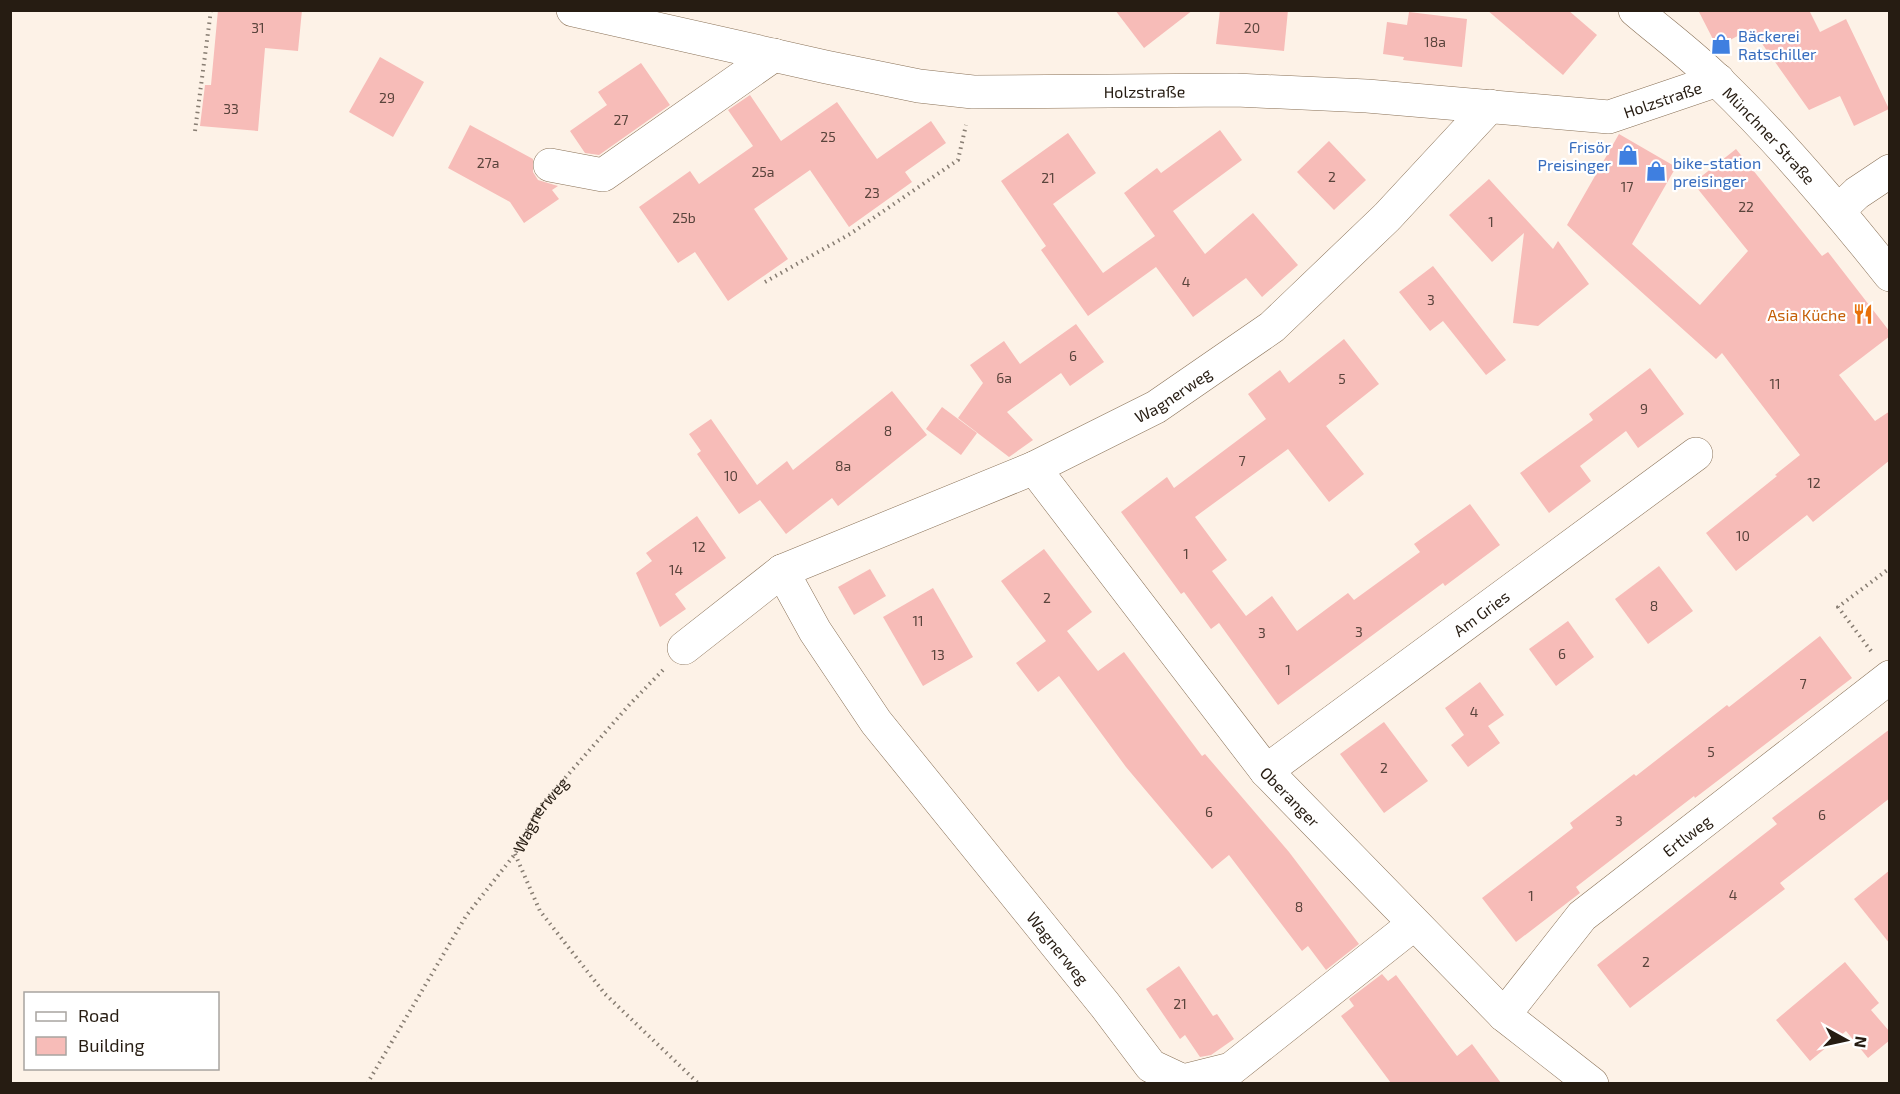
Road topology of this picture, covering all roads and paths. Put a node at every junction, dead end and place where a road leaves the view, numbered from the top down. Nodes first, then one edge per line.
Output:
1 (211, 10) edge
2 (573, 10) edge
3 (1635, 10) edge
4 (774, 55) junction
5 (1718, 80) junction
6 (973, 92) junction
7 (1490, 106) junction
8 (195, 131) dead end
9 (550, 165) dead end
10 (1890, 171) edge
11 (1839, 210) junction
12 (1890, 275) edge
13 (765, 282) dead end
14 (1696, 454) dead end
15 (1034, 468) junction
16 (1890, 568) edge
17 (782, 571) junction
18 (684, 648) joint
19 (1883, 668) edge
20 (1266, 771) junction
21 (515, 854) junction
22 (1414, 924) junction
23 (1504, 1015) junction
24 (368, 1083) edge
25 (699, 1083) edge
26 (1592, 1083) edge

1 - 8 path
2 - 4 street, Holzstraße
3 - 5 street, Münchner Straße
4 - 6 street, Holzstraße
4 - 9 street
5 - 7 street, Holzstraße
5 - 11 street, Münchner Straße
6 - 7 street, Holzstraße
6 - 13 path
7 - 15 street, Wagnerweg
10 - 11 street
11 - 12 street, Münchner Straße
14 - 20 street, Am Gries
15 - 17 street, Wagnerweg
15 - 20 street, Oberanger
16 - 19 path
17 - 18 street, Wagnerweg
17 - 22 street, Wagnerweg
18 - 21 path, Wagnerweg
19 - 23 street, Ertlweg
20 - 22 street, Oberanger
21 - 24 path
21 - 25 path, Wagnerweg
22 - 23 street, Oberanger
23 - 26 street, Oberanger

